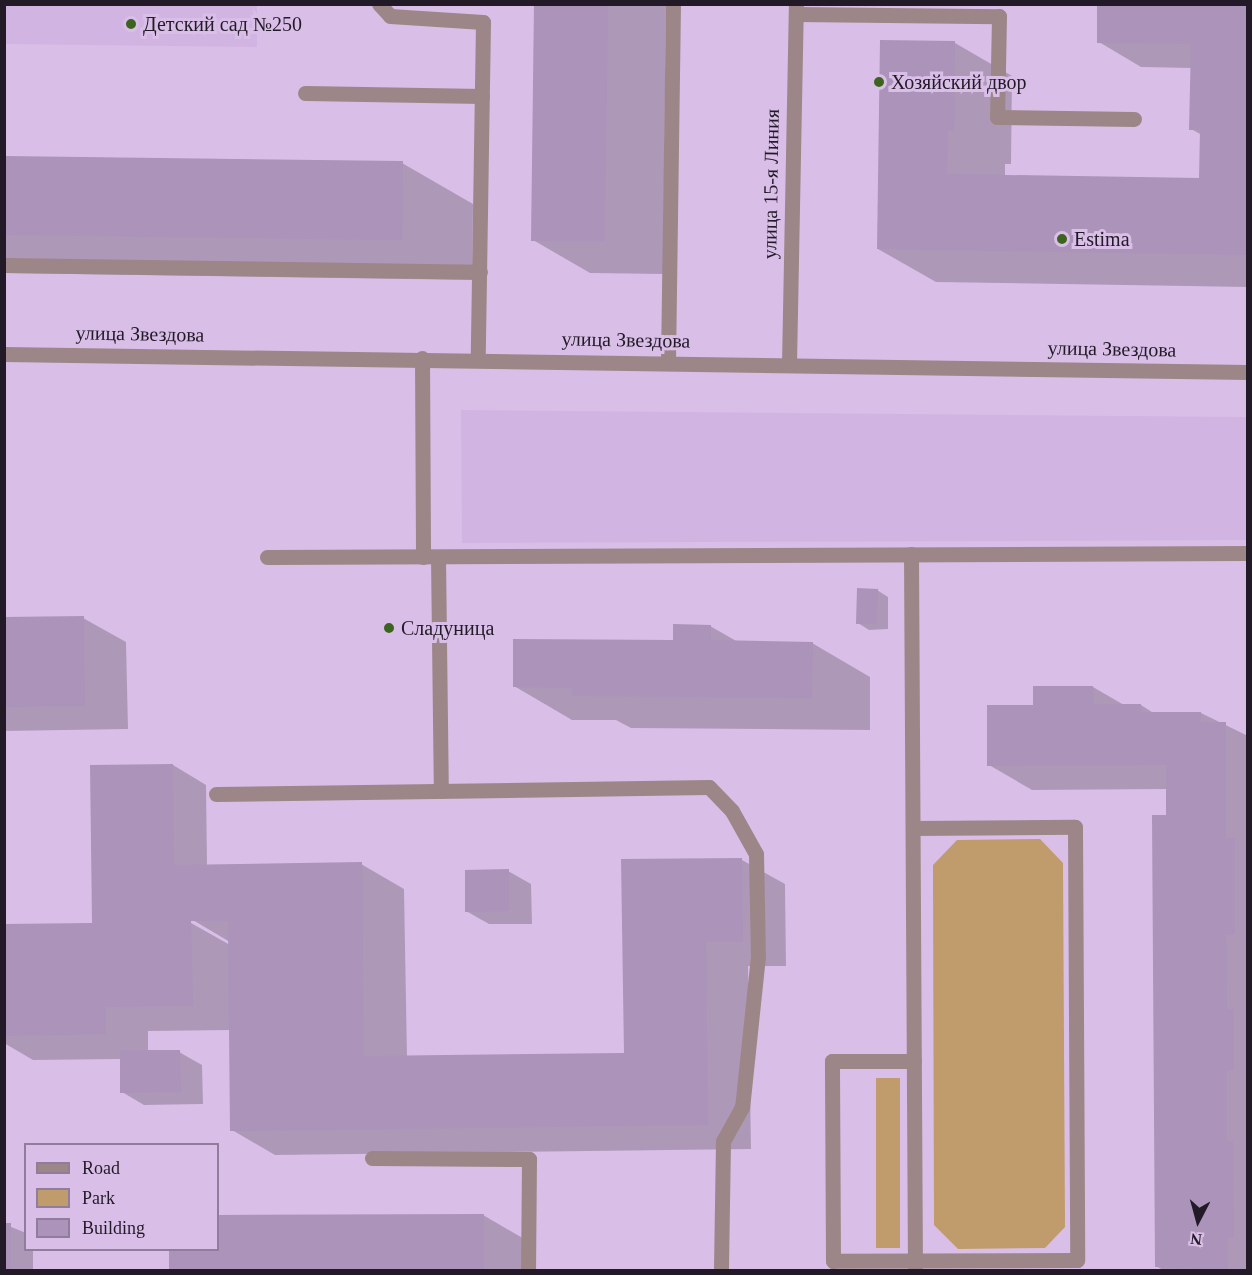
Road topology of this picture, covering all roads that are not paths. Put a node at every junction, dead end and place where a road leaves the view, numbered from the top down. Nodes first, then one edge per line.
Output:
1 (379, 4) edge
2 (673, 4) edge
3 (796, 9) edge
4 (305, 93) dead end
5 (482, 96) junction
6 (1134, 119) dead end
7 (4, 265) edge
8 (480, 272) junction
9 (4, 354) edge
10 (422, 357) junction
11 (478, 359) junction
12 (668, 362) junction
13 (789, 364) junction
14 (1248, 372) edge
15 (1248, 553) edge
16 (911, 554) junction
17 (267, 557) dead end
18 (430, 557) junction
19 (441, 791) junction
20 (216, 794) dead end
21 (913, 828) junction
22 (914, 1061) junction
23 (372, 1158) dead end
24 (915, 1265) edge
25 (528, 1270) edge
26 (721, 1270) edge

1 - 5 street
2 - 12 street
3 - 6 street
3 - 13 street, улица 15-я Линия
4 - 5 street
5 - 8 street
7 - 8 street
8 - 11 street
9 - 10 street, улица Звездова
10 - 11 street, улица Звездова
10 - 18 street
11 - 12 street, улица Звездова
12 - 13 street, улица Звездова
13 - 14 street, улица Звездова
15 - 16 street
16 - 18 street
16 - 21 street
17 - 18 street
18 - 19 street
19 - 20 street
19 - 26 street
21 - 22 street
21 - 24 street
22 - 24 street
22 - 24 street
23 - 25 street

